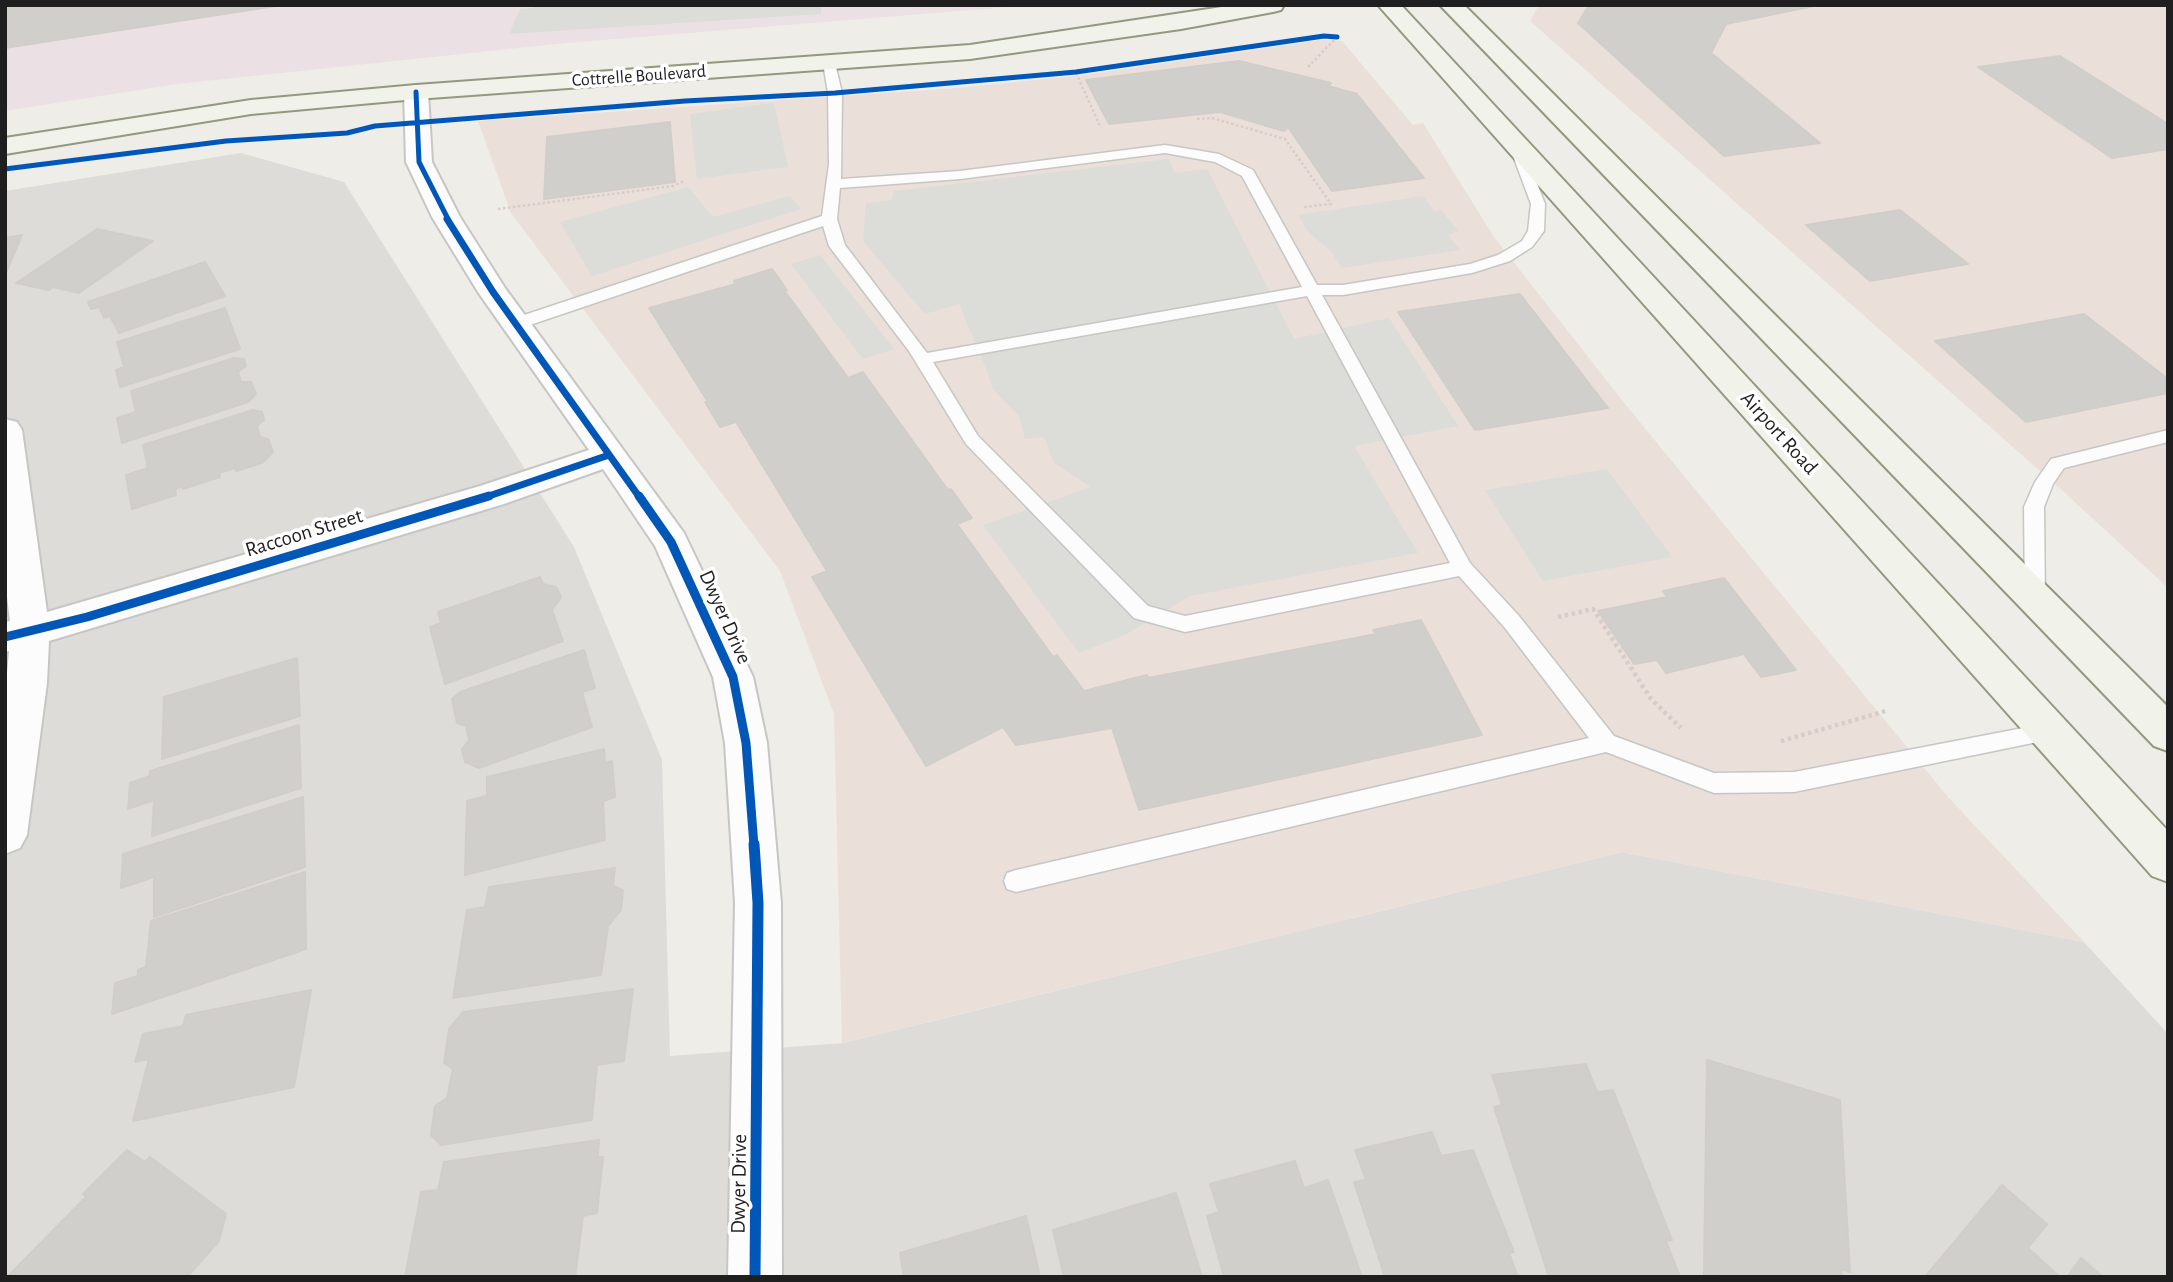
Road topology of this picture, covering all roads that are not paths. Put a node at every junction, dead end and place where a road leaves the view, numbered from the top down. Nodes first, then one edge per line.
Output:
1 (1273, 5) edge
2 (1389, 5) edge
3 (1451, 5) edge
4 (829, 63) junction
5 (416, 92) junction
6 (1516, 145) junction
7 (5, 146) edge
8 (834, 184) junction
9 (829, 219) junction
10 (1311, 290) junction
11 (515, 324) junction
12 (922, 359) junction
13 (5, 430) edge
14 (2168, 436) edge
15 (609, 455) junction
16 (1464, 568) junction
17 (2035, 600) junction
18 (18, 634) edge
19 (2049, 732) junction
20 (2168, 734) edge
21 (1606, 743) junction
22 (5, 835) edge
23 (2168, 862) edge
24 (1016, 881) dead end
25 (755, 1277) edge

1 - 4 main road, Cottrelle Boulevard
2 - 6 main road, Airport Road
3 - 17 main road
4 - 5 main road, Cottrelle Boulevard
4 - 8 lane
5 - 7 main road, Cottrelle Boulevard
5 - 11 street, Dwyer Drive
6 - 10 lane
6 - 19 main road, Airport Road
8 - 9 lane
8 - 10 lane
9 - 11 lane
9 - 12 lane
10 - 12 lane
10 - 16 lane
11 - 15 street, Dwyer Drive
12 - 16 lane
13 - 18 street
14 - 17 lane
15 - 18 street, Raccoon Street
15 - 25 street, Dwyer Drive
16 - 21 lane
17 - 20 main road
18 - 22 street
19 - 21 lane
19 - 23 main road, Airport Road
21 - 24 lane

